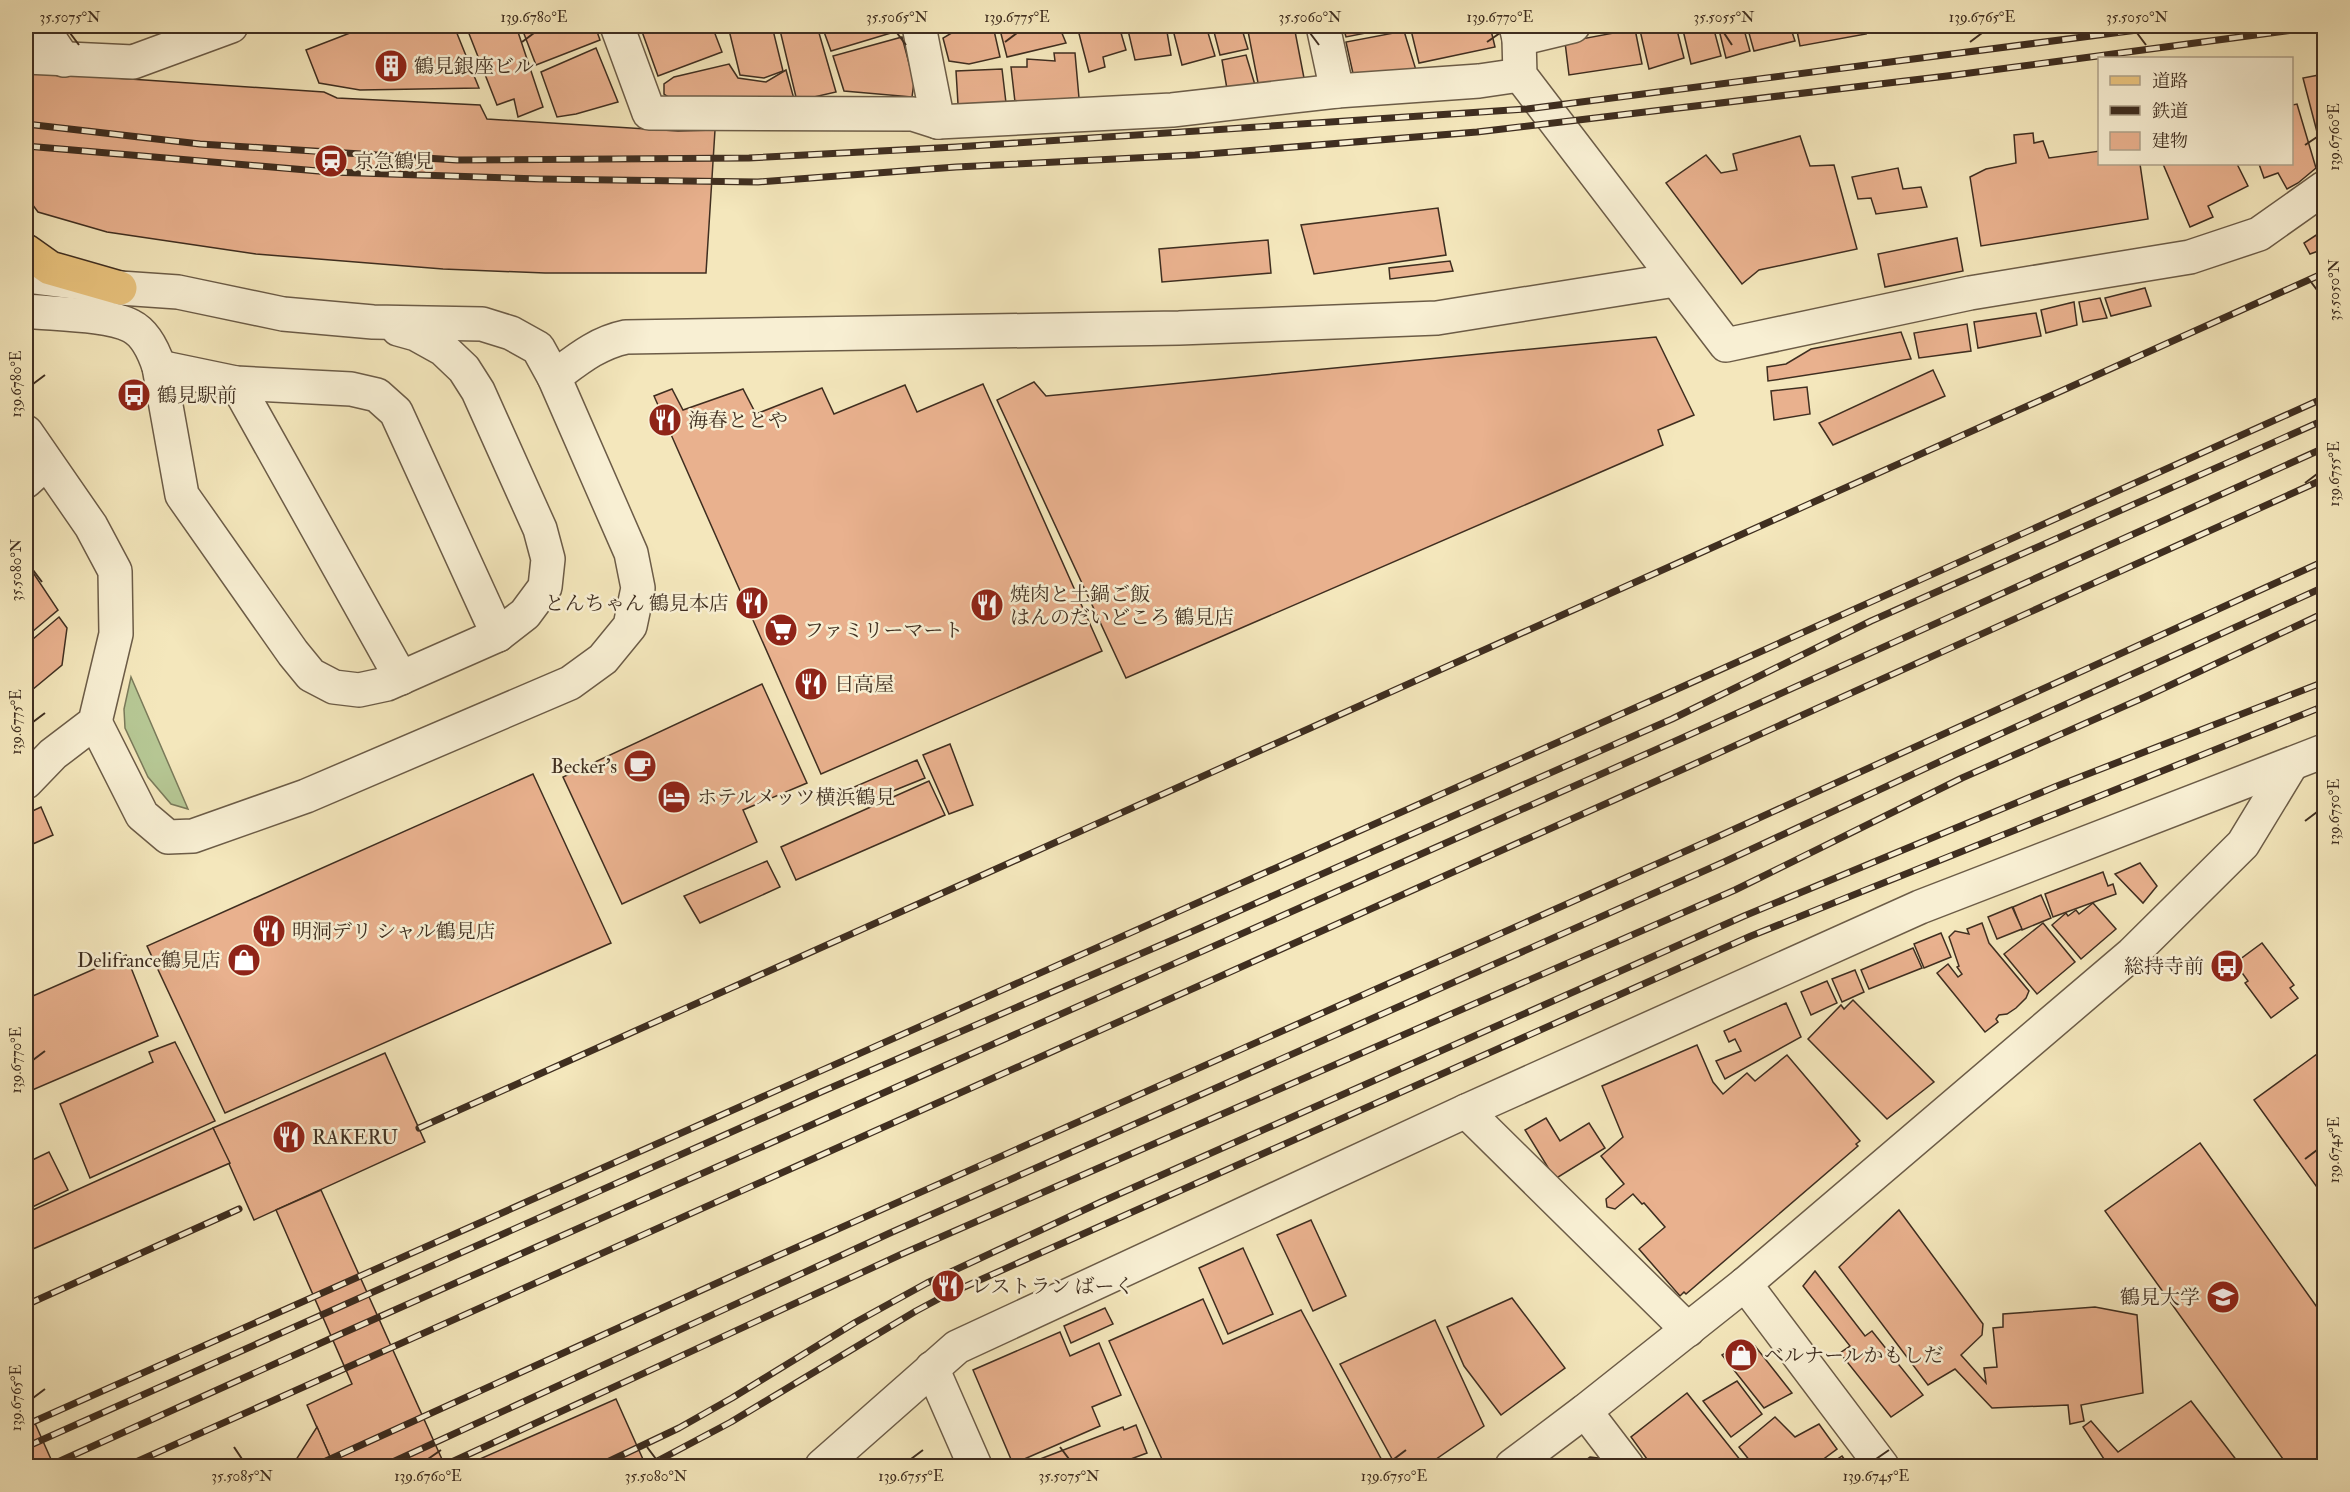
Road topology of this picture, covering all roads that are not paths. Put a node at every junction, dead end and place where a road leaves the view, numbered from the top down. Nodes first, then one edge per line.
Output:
1 (41, 26) edge
2 (231, 26) edge
3 (617, 26) edge
4 (919, 26) edge
5 (1323, 26) edge
6 (1573, 26) edge
7 (1518, 32) edge
8 (26, 57) edge
9 (64, 60) junction
10 (1520, 75) junction
11 (1337, 91) junction
12 (938, 122) junction
13 (2325, 188) edge
14 (26, 251) edge
15 (26, 276) edge
16 (1675, 280) junction
17 (120, 288) junction
18 (26, 311) edge
19 (373, 322) junction
20 (159, 367) junction
21 (554, 377) junction
22 (236, 383) junction
23 (26, 432) edge
24 (36, 472) edge
25 (498, 635) junction
26 (401, 678) junction
27 (96, 722) junction
28 (2325, 751) edge
29 (2290, 765) junction
30 (26, 782) edge
31 (1466, 1111) junction
32 (1745, 1284) junction
33 (1688, 1330) junction
34 (932, 1368) junction
35 (1585, 1411) junction
36 (822, 1467) edge
37 (975, 1467) edge
38 (1512, 1467) edge
39 (1627, 1467) edge
40 (1882, 1467) edge

1 - 9 street
2 - 9 street
3 - 12 street
4 - 12 street
5 - 11 street
6 - 7 street
7 - 10 street
8 - 9 street
10 - 11 street
10 - 16 street
11 - 12 street
13 - 16 street
14 - 17 main road
15 - 17 street
16 - 21 street
17 - 19 street
18 - 20 street
19 - 21 street
19 - 25 street
20 - 22 street
20 - 26 street
21 - 27 street
22 - 25 street
22 - 26 street
23 - 24 street
24 - 27 street
25 - 26 street
27 - 30 street
28 - 29 street
29 - 31 street
29 - 32 street
31 - 33 street
31 - 34 street
32 - 33 street
32 - 40 street
33 - 35 street
34 - 36 street
34 - 37 street
35 - 38 street
35 - 39 street

